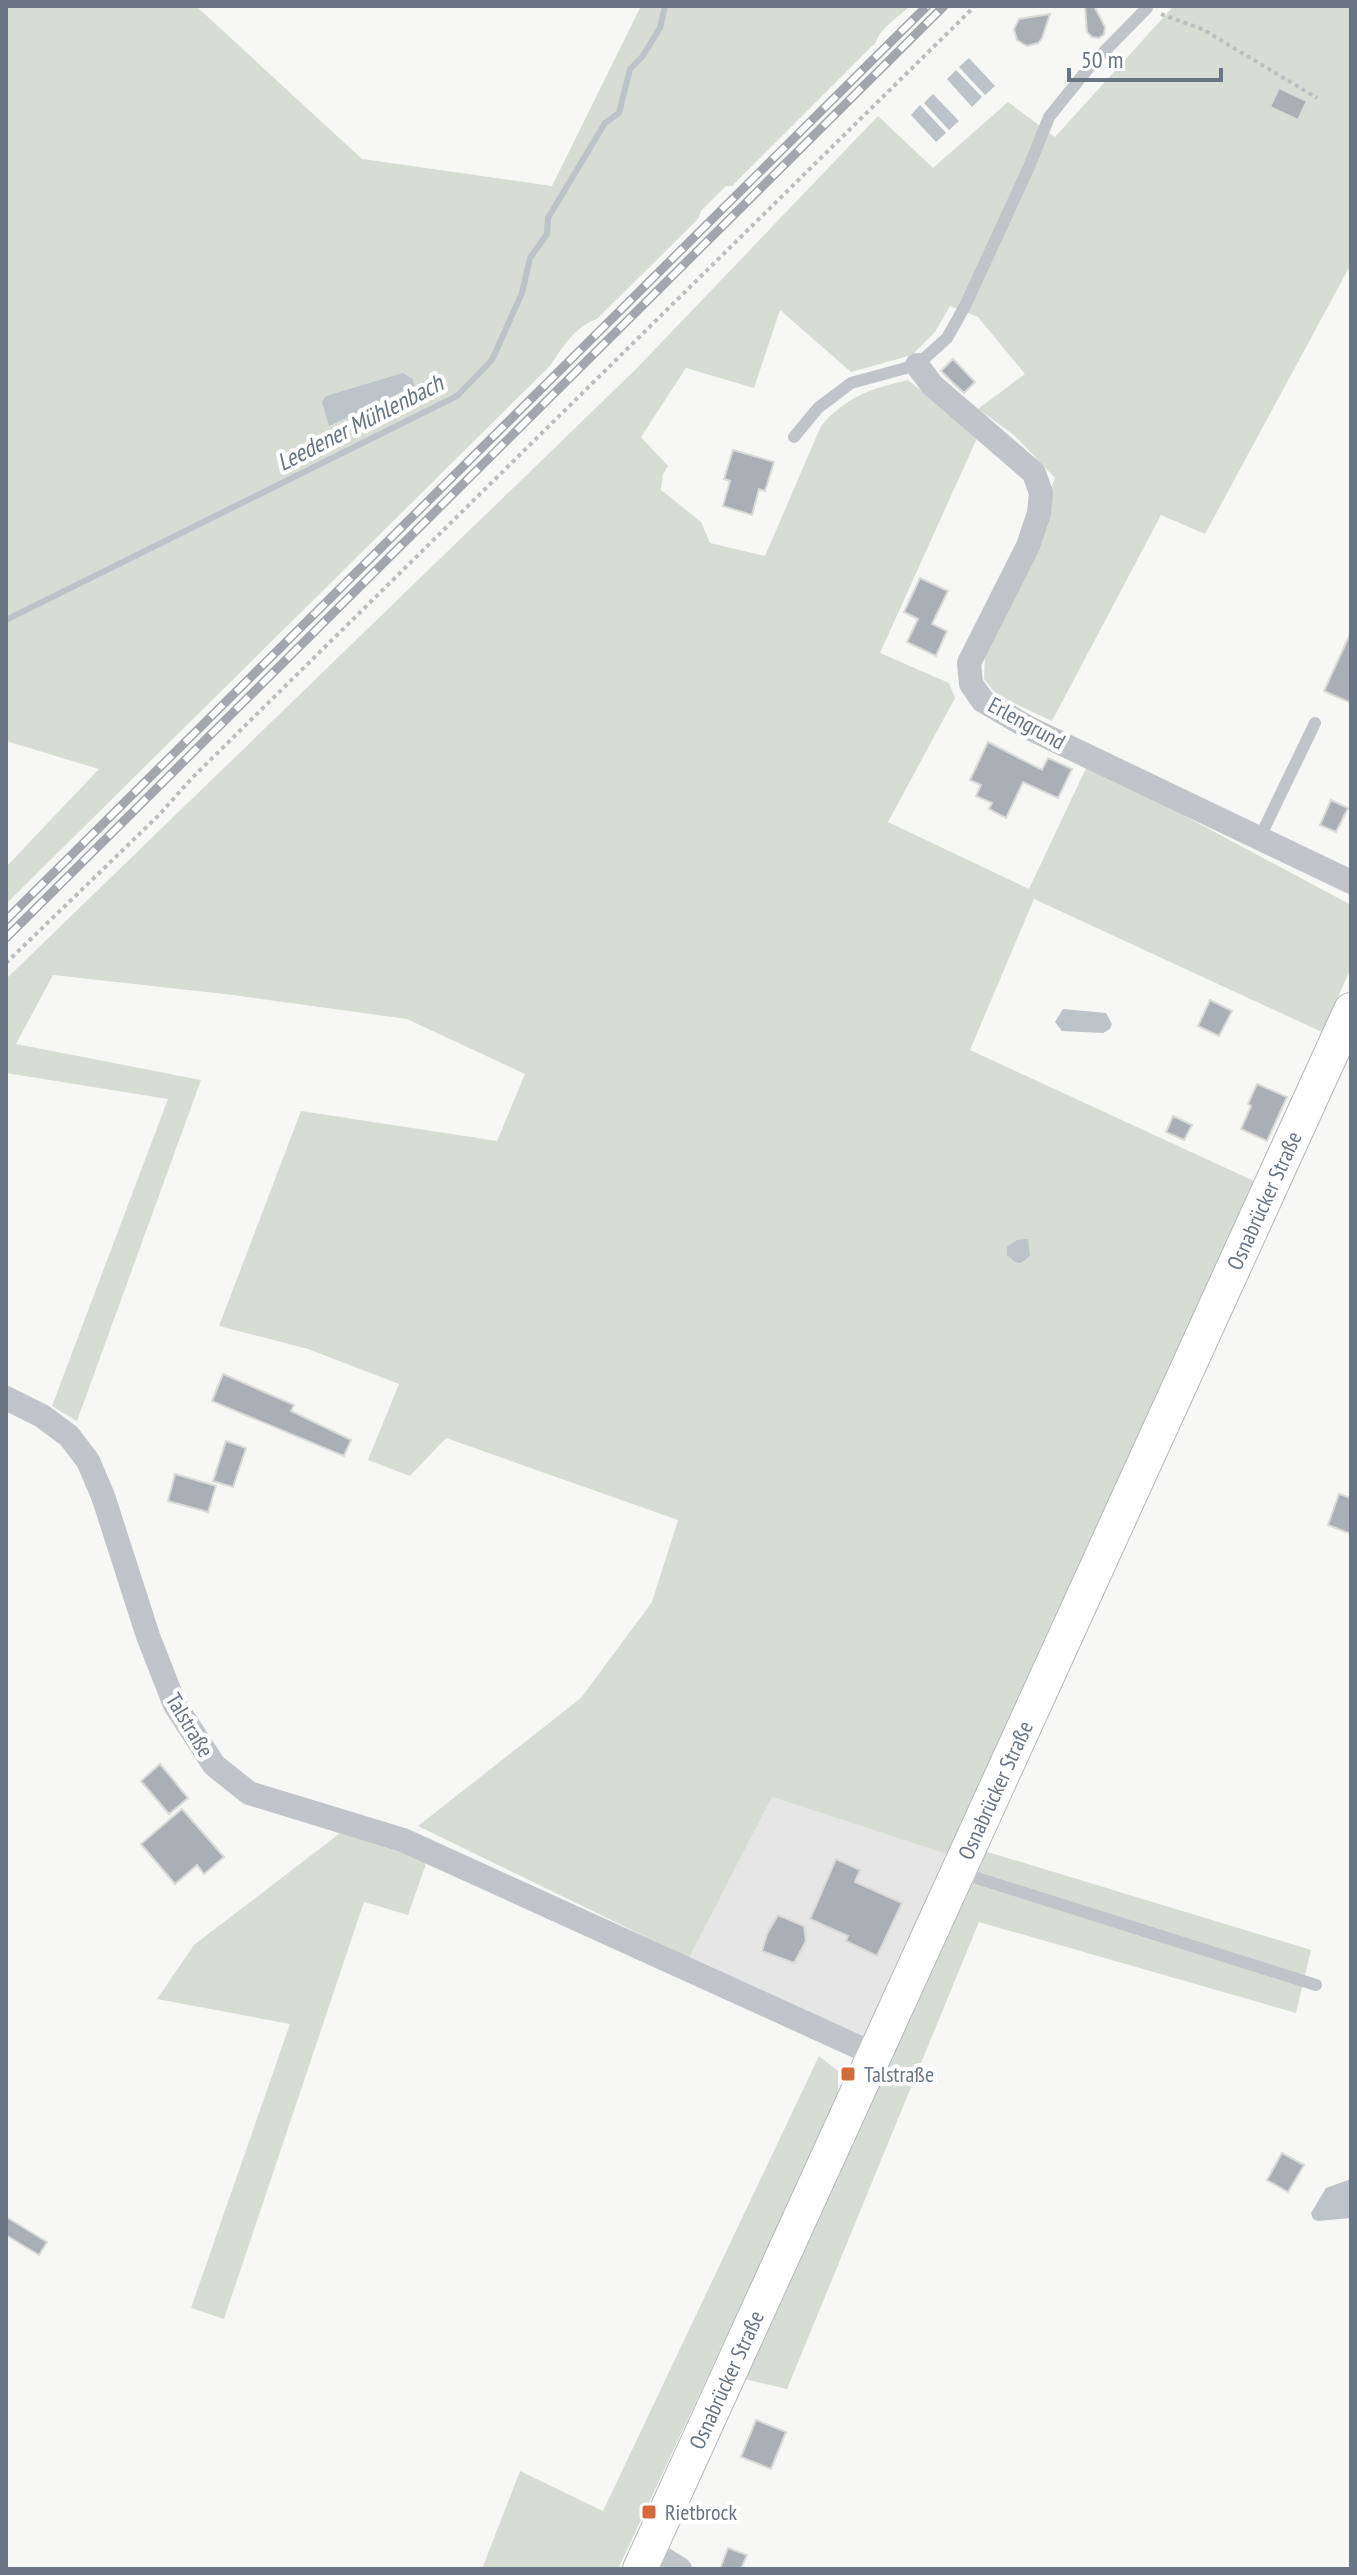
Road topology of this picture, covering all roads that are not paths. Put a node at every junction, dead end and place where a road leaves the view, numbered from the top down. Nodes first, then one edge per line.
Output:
1 (1147, 8) road end
2 (917, 365) junction
3 (794, 437) dead end
4 (1315, 723) dead end
5 (1260, 837) junction
6 (1351, 882) edge
7 (1351, 1010) edge
8 (6, 1398) edge
9 (959, 1872) junction
10 (1316, 1985) dead end
11 (876, 2055) junction
12 (645, 2559) edge
13 (680, 2569) edge

1 - 2 lane
2 - 3 lane
2 - 5 street, Erlengrund
4 - 5 lane
5 - 6 street, Erlengrund
7 - 9 main road, Osnabrücker Straße
8 - 11 street, Talstraße
9 - 10 lane
9 - 11 main road, Osnabrücker Straße
11 - 12 main road, Osnabrücker Straße
12 - 13 street

